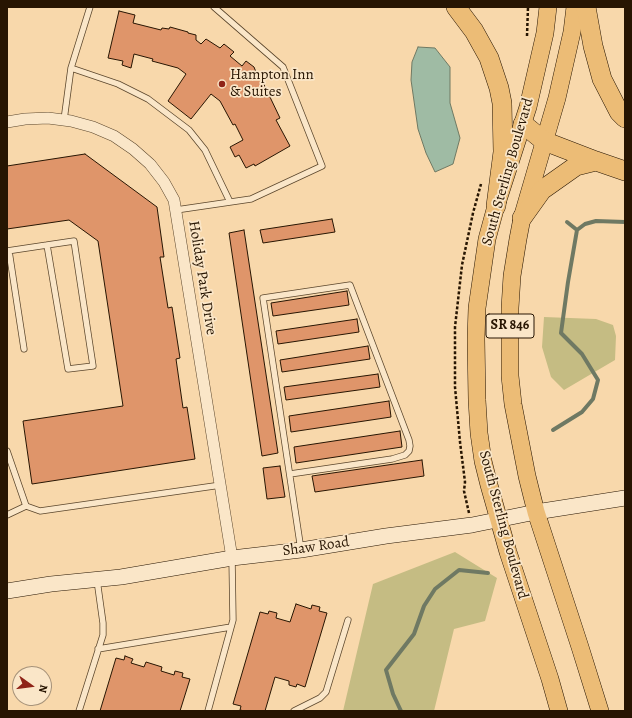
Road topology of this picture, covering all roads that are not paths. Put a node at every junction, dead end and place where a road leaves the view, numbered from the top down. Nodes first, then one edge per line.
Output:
1 (90, 7) edge
2 (214, 7) edge
3 (456, 7) edge
4 (548, 7) edge
5 (575, 7) edge
6 (586, 7) edge
7 (71, 68) junction
8 (625, 118) edge
9 (64, 120) junction
10 (7, 122) edge
11 (523, 124) junction
12 (544, 141) junction
13 (596, 161) junction
14 (625, 171) edge
15 (230, 202) junction
16 (496, 206) junction
17 (176, 210) junction
18 (522, 218) junction
19 (47, 245) junction
20 (8, 251) edge
21 (24, 349) dead end
22 (7, 451) edge
23 (290, 474) junction
24 (221, 485) junction
25 (625, 498) edge
26 (26, 506) junction
27 (536, 512) junction
28 (7, 515) edge
29 (498, 519) junction
30 (301, 550) junction
31 (232, 558) junction
32 (97, 580) junction
33 (7, 591) edge
34 (348, 620) dead end
35 (231, 627) junction
36 (98, 649) junction
37 (79, 711) edge
38 (208, 711) edge
39 (294, 711) edge
40 (559, 711) edge
41 (600, 711) edge

1 - 7 lane
2 - 15 lane
3 - 16 highway
4 - 11 main road, South Sterling Boulevard / SR 846
5 - 12 main road, South Sterling Boulevard / SR 846
6 - 8 highway
7 - 9 lane
7 - 15 lane
9 - 10 street, Holiday Park Drive
9 - 17 street, Holiday Park Drive
11 - 12 highway
11 - 16 main road, South Sterling Boulevard / SR 846
12 - 13 highway
12 - 18 main road, South Sterling Boulevard / SR 846
13 - 14 highway
13 - 18 highway
15 - 17 lane
16 - 29 main road, South Sterling Boulevard / SR 846
17 - 24 street, Holiday Park Drive
18 - 27 main road, South Sterling Boulevard / SR 846
19 - 19 lane
19 - 20 lane
20 - 21 lane
22 - 26 lane
23 - 23 lane
23 - 30 lane
24 - 26 lane
24 - 31 street, Holiday Park Drive
25 - 27 main road, Shaw Road
26 - 28 lane
27 - 29 main road, Shaw Road
27 - 41 main road, South Sterling Boulevard / SR 846
29 - 30 main road, Shaw Road
29 - 40 main road, South Sterling Boulevard / SR 846
30 - 31 main road, Shaw Road
31 - 32 main road, Shaw Road
31 - 35 lane
32 - 33 main road, Shaw Road
32 - 36 lane
34 - 39 lane
35 - 36 lane
35 - 38 lane
36 - 37 lane

